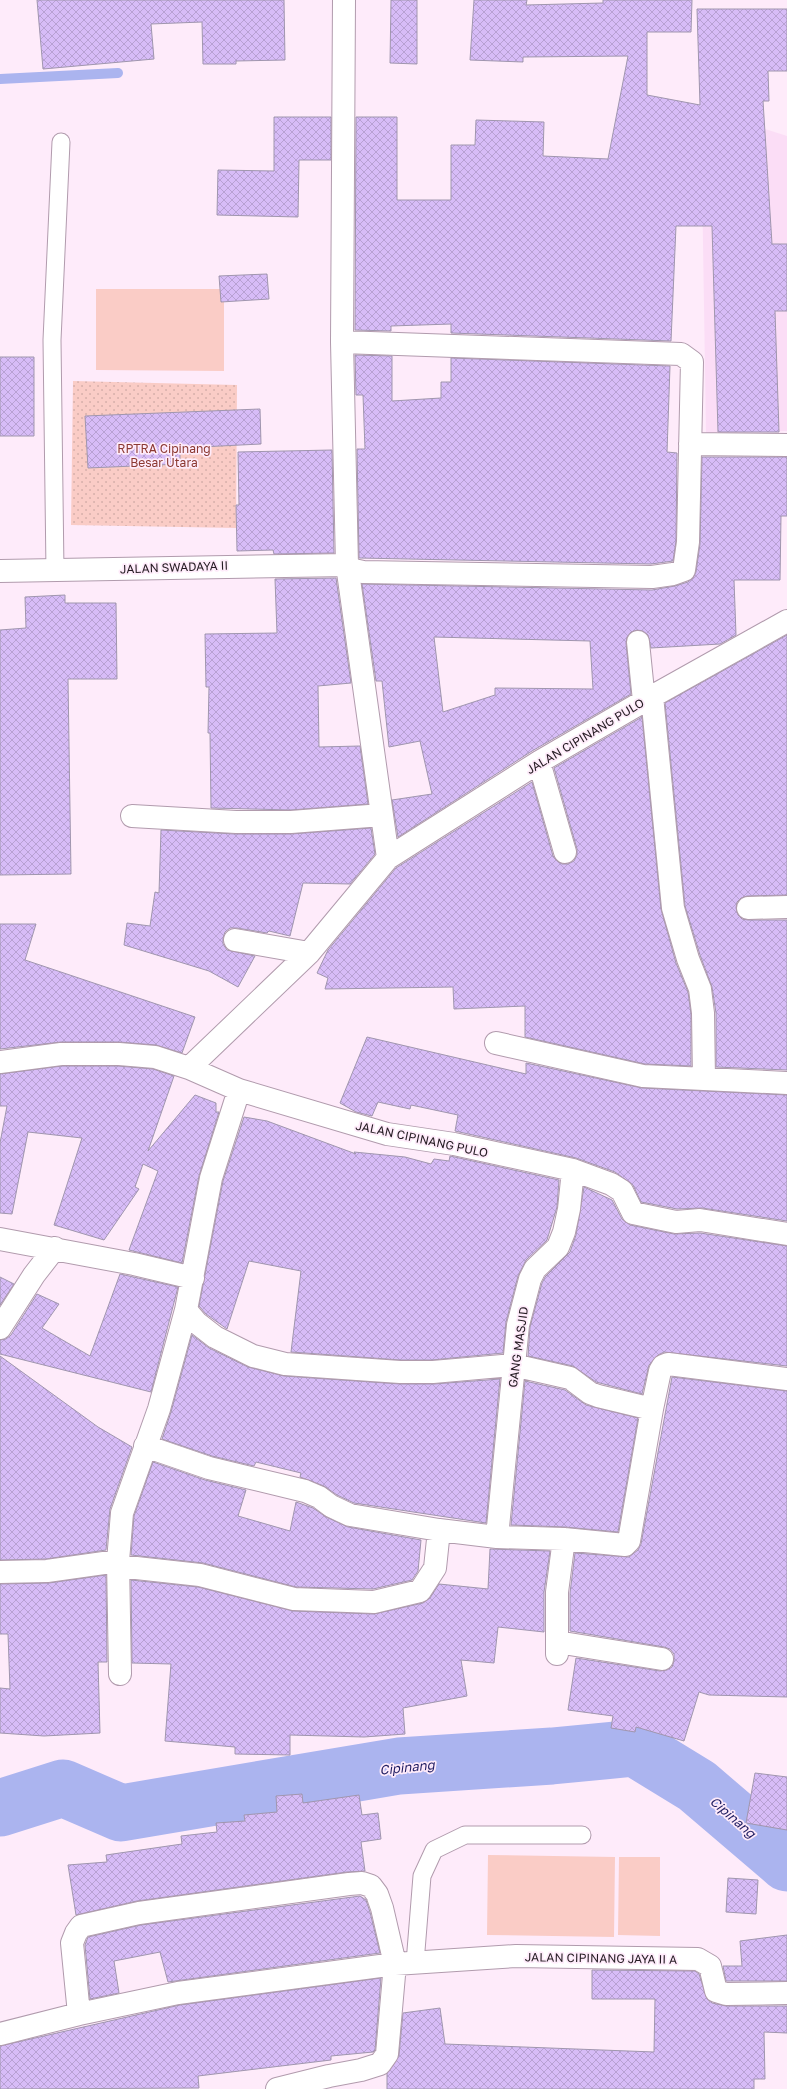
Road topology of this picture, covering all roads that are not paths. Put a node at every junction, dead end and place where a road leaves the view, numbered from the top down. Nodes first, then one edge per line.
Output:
1 (344, 0) edge
2 (61, 142) dead end
3 (342, 342) junction
4 (690, 444) junction
5 (787, 445) edge
6 (347, 565) junction
7 (0, 571) edge
8 (56, 571) junction
9 (787, 621) edge
10 (638, 642) dead end
11 (648, 698) junction
12 (540, 762) junction
13 (382, 815) junction
14 (132, 816) dead end
15 (565, 852) dead end
16 (388, 858) junction
17 (787, 907) edge
18 (748, 908) dead end
19 (235, 940) dead end
20 (309, 953) junction
21 (496, 1043) dead end
22 (0, 1062) edge
23 (189, 1068) junction
24 (704, 1079) junction
25 (787, 1083) edge
26 (239, 1090) junction
27 (573, 1170) junction
28 (787, 1234) edge
29 (0, 1239) edge
30 (55, 1248) junction
31 (193, 1278) junction
32 (186, 1310) junction
33 (0, 1328) edge
34 (513, 1365) junction
35 (787, 1378) edge
36 (652, 1410) junction
37 (145, 1446) junction
38 (439, 1530) junction
39 (497, 1537) junction
40 (564, 1539) junction
41 (118, 1563) junction
42 (0, 1572) edge
43 (662, 1659) dead end
44 (120, 1674) dead end
45 (582, 1835) dead end
46 (404, 1964) junction
47 (787, 1993) edge
48 (79, 2014) junction
49 (0, 2034) edge
50 (277, 2089) edge

1 - 3 street
2 - 8 lane
3 - 4 street
3 - 6 street
4 - 5 street
4 - 6 street
6 - 8 street, JALAN SWADAYA II
6 - 13 street
7 - 8 street, JALAN SWADAYA II
9 - 11 street, JALAN CIPINANG PULO
10 - 11 street
11 - 12 street, JALAN CIPINANG PULO
11 - 24 street
12 - 15 street
12 - 16 street, JALAN CIPINANG PULO
13 - 14 street
13 - 16 street
16 - 20 street, JALAN CIPINANG PULO
17 - 18 street
19 - 20 street
20 - 23 street, JALAN CIPINANG PULO
21 - 24 street
22 - 23 street, JALAN CIPINANG PULO
23 - 26 street, JALAN CIPINANG PULO
24 - 25 street
26 - 27 street, JALAN CIPINANG PULO
26 - 31 street
27 - 28 street, JALAN CIPINANG PULO
27 - 34 street, GANG MASJID
29 - 30 street
30 - 31 street
30 - 33 street
31 - 32 street
32 - 34 street
32 - 37 street
34 - 36 street
34 - 39 street, GANG MASJID
35 - 36 street
36 - 40 street
37 - 38 street
37 - 41 street
38 - 39 street
38 - 41 street
39 - 40 street
40 - 43 street
41 - 42 street
41 - 44 street
45 - 46 lane
46 - 47 street, JALAN CIPINANG JAYA II A
46 - 48 street
46 - 48 street
46 - 50 street
48 - 49 street

